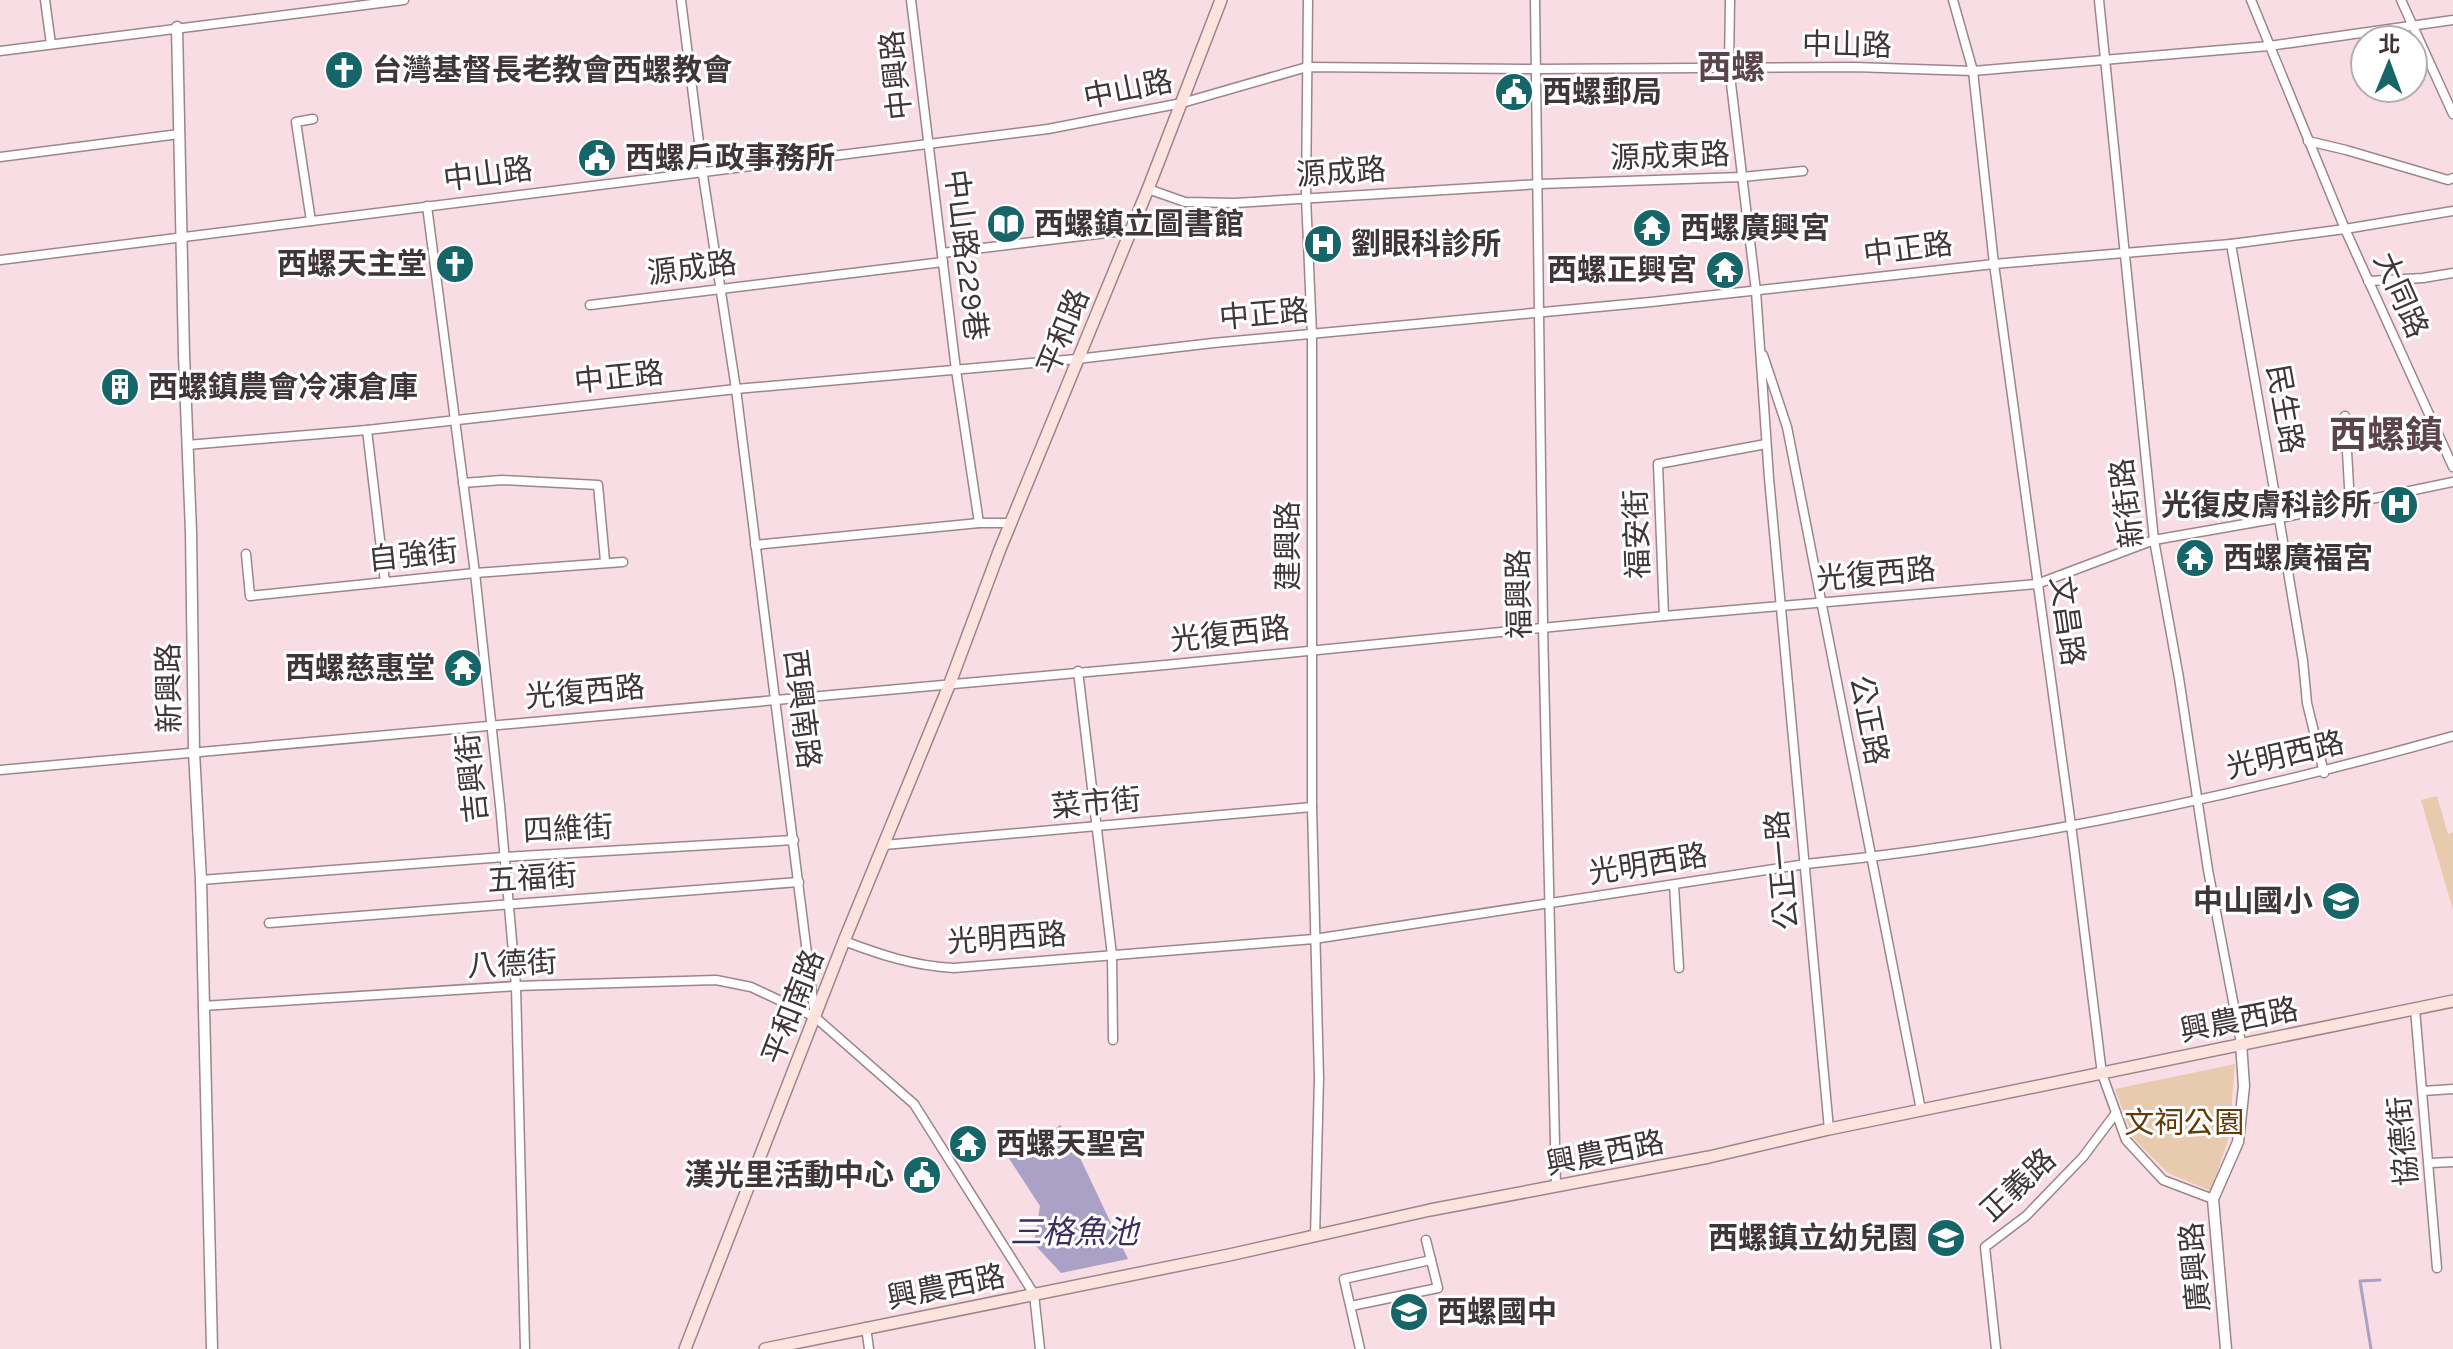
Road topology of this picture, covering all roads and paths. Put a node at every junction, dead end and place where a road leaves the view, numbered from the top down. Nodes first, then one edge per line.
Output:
1 (45, 0) edge
2 (404, 0) edge
3 (681, 0) edge
4 (911, 0) edge
5 (1221, 0) edge
6 (1308, 0) edge
7 (1535, 0) edge
8 (1730, 0) edge
9 (1953, 0) edge
10 (2099, 0) edge
11 (2251, 0) edge
12 (2401, 0) edge
13 (342, 4) edge
14 (2453, 20) edge
15 (2412, 24) edge
16 (2429, 24) edge
17 (177, 27) junction
18 (2349, 35) edge
19 (51, 44) junction
20 (2269, 46) junction
21 (0, 51) edge
22 (2106, 61) junction
23 (2429, 62) edge
24 (1307, 67) junction
25 (1729, 67) junction
26 (1534, 69) junction
27 (1973, 71) junction
28 (1182, 103) junction
29 (2453, 114) edge
30 (313, 119) dead end
31 (179, 134) junction
32 (2308, 141) junction
33 (928, 145) junction
34 (0, 157) edge
35 (703, 171) junction
36 (1803, 171) dead end
37 (1742, 177) junction
38 (2453, 178) edge
39 (1540, 184) junction
40 (1148, 189) junction
41 (1306, 197) junction
42 (427, 206) junction
43 (2453, 211) edge
44 (311, 221) junction
45 (2345, 229) junction
46 (1131, 230) junction
47 (181, 236) junction
48 (2231, 244) junction
49 (2123, 252) junction
50 (942, 257) junction
51 (0, 260) edge
52 (1994, 264) junction
53 (2453, 273) edge
54 (2368, 281) junction
55 (721, 289) junction
56 (1756, 291) junction
57 (590, 305) dead end
58 (1541, 313) junction
59 (1312, 334) junction
60 (1759, 342) junction
61 (1077, 359) junction
62 (956, 370) junction
63 (736, 389) junction
64 (2345, 416) dead end
65 (455, 419) junction
66 (367, 430) junction
67 (1766, 444) junction
68 (187, 445) junction
69 (2453, 467) edge
70 (2453, 482) edge
71 (463, 483) junction
72 (2350, 504) junction
73 (2279, 518) junction
74 (979, 523) junction
75 (1012, 523) junction
76 (2154, 540) junction
77 (755, 545) junction
78 (246, 554) dead end
79 (605, 561) junction
80 (623, 562) dead end
81 (475, 573) junction
82 (385, 582) junction
83 (2037, 584) junction
84 (1820, 603) junction
85 (1782, 607) junction
86 (1664, 616) junction
87 (1543, 627) junction
88 (1312, 650) junction
89 (1078, 671) junction
90 (950, 683) junction
91 (777, 700) junction
92 (490, 725) junction
93 (2453, 736) edge
94 (194, 752) junction
95 (0, 770) edge
96 (2324, 773) junction
97 (2196, 800) junction
98 (1312, 807) junction
99 (1096, 827) junction
100 (2071, 827) junction
101 (794, 840) junction
102 (884, 845) junction
103 (504, 857) junction
104 (1872, 857) junction
105 (1806, 864) junction
106 (201, 880) junction
107 (799, 882) junction
108 (1674, 885) junction
109 (1550, 903) junction
110 (508, 904) junction
111 (269, 923) dead end
112 (1314, 939) junction
113 (844, 941) junction
114 (1112, 955) junction
115 (1679, 968) dead end
116 (516, 986) junction
117 (2453, 1001) edge
118 (203, 1006) junction
119 (2415, 1009) junction
120 (815, 1017) junction
121 (1113, 1040) dead end
122 (2241, 1043) junction
123 (2102, 1074) junction
124 (2453, 1089) edge
125 (2423, 1091) junction
126 (1921, 1110) junction
127 (2116, 1113) junction
128 (1829, 1129) junction
129 (2453, 1162) edge
130 (2430, 1163) junction
131 (1556, 1187) junction
132 (2213, 1199) junction
133 (1315, 1237) junction
134 (1426, 1240) dead end
135 (1431, 1260) junction
136 (2437, 1268) dead end
137 (1034, 1294) junction
138 (1351, 1306) junction
139 (866, 1327) junction
140 (212, 1349) edge
141 (525, 1349) edge
142 (685, 1349) edge
143 (765, 1349) edge
144 (869, 1349) edge
145 (1040, 1349) edge
146 (1360, 1349) edge
147 (1996, 1349) edge
148 (2226, 1349) edge

1 - 19 street
2 - 13 street
3 - 35 street, 西興南路
4 - 33 street, 中興路
5 - 28 main road, 平和路
6 - 24 street, 建興路
7 - 26 street, 福興路
8 - 25 street, 公正路
9 - 27 street, 文昌路
10 - 22 street, 新街路
11 - 20 street, 大同路
12 - 15 street
13 - 17 street
14 - 16 street, 中山路
17 - 19 street
17 - 31 street, 新興路
18 - 20 street, 中山路
19 - 21 street
20 - 22 street, 中山路
20 - 32 street, 大同路
22 - 27 street, 中山路
22 - 49 street, 新街路
23 - 29 street
24 - 26 street, 中山路
24 - 28 street, 中山路
24 - 41 street, 建興路
25 - 26 street, 中山路
25 - 27 street, 中山路
25 - 37 street, 公正路
26 - 39 street, 福興路
27 - 52 street, 文昌路
28 - 33 street, 中山路
28 - 40 main road, 平和路
30 - 44 street
31 - 34 street
31 - 47 street, 新興路
32 - 38 street
32 - 45 street, 大同路
33 - 35 street, 中山路
33 - 50 street, 中山路229巷
35 - 42 street, 中山路
35 - 55 street, 西興南路
36 - 37 street, 源成東路
37 - 39 street, 源成東路
37 - 56 street, 公正路
39 - 41 street, 源成路
39 - 58 street, 福興路
40 - 41 street, 源成路
40 - 46 main road, 平和路
41 - 59 street, 建興路
42 - 44 street, 中山路
42 - 65 street, 吉興街
43 - 45 street, 中正路
44 - 47 street, 中山路
45 - 48 street, 中正路
45 - 54 street, 大同路
46 - 50 street, 源成路
46 - 61 main road, 平和路
47 - 51 street, 中山路
47 - 68 street, 新興路
48 - 49 street, 中正路
48 - 73 street, 民生路
49 - 52 street, 中正路
49 - 76 street, 新街路
50 - 55 street, 源成路
50 - 62 street, 中山路229巷
52 - 56 street, 中正路
52 - 83 street, 文昌路
53 - 54 street
54 - 69 street, 大同路
55 - 57 street, 源成路
55 - 63 street, 西興南路
56 - 58 street, 中正路
56 - 60 street, 公正路
58 - 59 street, 中正路
58 - 87 street, 福興路
59 - 61 street, 中正路
59 - 88 street, 建興路
60 - 67 street, 公正路
60 - 84 street, 公正路
61 - 62 street, 中正路
61 - 75 main road, 平和路
62 - 63 street, 中正路
62 - 74 street, 中山路229巷
63 - 65 street, 中正路
63 - 77 street, 西興南路
64 - 72 street
65 - 66 street, 中正路
65 - 71 street, 吉興街
66 - 68 street, 中正路
66 - 82 street
67 - 85 street, 公正路
67 - 86 street, 福安街
68 - 94 street, 新興路
70 - 72 street, 光復西路
71 - 79 street
71 - 81 street, 吉興街
72 - 73 street, 光復西路
73 - 76 street, 光復西路
73 - 96 street, 民生路
74 - 75 street
74 - 77 street
75 - 90 main road, 平和路
76 - 83 street, 光復西路
76 - 97 street, 新街路
77 - 91 street, 西興南路
78 - 82 street, 自強街
79 - 80 street, 自強街
79 - 81 street, 自強街
81 - 82 street, 自強街
81 - 92 street, 吉興街
83 - 84 street, 光復西路
83 - 100 street, 文昌路
84 - 85 street, 光復西路
84 - 104 street, 公正路
85 - 86 street, 光復西路
85 - 105 street, 公正一路
86 - 87 street, 光復西路
87 - 88 street, 光復西路
87 - 109 street, 福興路
88 - 89 street, 光復西路
88 - 98 street, 建興路
89 - 90 street, 光復西路
89 - 99 street
90 - 91 street, 光復西路
90 - 102 main road, 平和南路
91 - 92 street, 光復西路
91 - 101 street, 西興南路
92 - 94 street, 光復西路
92 - 103 street, 吉興街
93 - 96 street, 光明西路
94 - 95 street, 光復西路
94 - 106 street, 新興路
96 - 97 street, 光明西路
97 - 100 street, 光明西路
97 - 122 street, 新街路
98 - 99 street, 菜市街
98 - 112 street, 建興路
99 - 102 street, 菜市街
99 - 114 street
100 - 104 street, 光明西路
100 - 123 street, 文昌路
101 - 103 street, 四維街
101 - 107 street, 西興南路
102 - 113 main road, 平和南路
103 - 106 street, 四維街
103 - 110 street, 吉興街
104 - 105 street, 光明西路
104 - 126 street, 公正路
105 - 108 street, 光明西路
105 - 128 street, 公正一路
106 - 118 street, 新興路
107 - 110 street, 五福街
107 - 120 street, 西興南路
108 - 109 street, 光明西路
108 - 115 street
109 - 112 street, 光明西路
109 - 131 street, 福興路
110 - 111 street, 五福街
110 - 116 street, 吉興街
112 - 114 street, 光明西路
112 - 133 street, 建興路
113 - 114 street, 光明西路
113 - 120 main road, 平和南路
114 - 121 street
116 - 118 street, 八德街
116 - 120 street, 八德街
116 - 141 street, 吉興街
117 - 119 main road, 興農西路
118 - 140 street, 新興路
119 - 122 main road, 興農西路
119 - 125 street, 協德街
120 - 137 street
120 - 142 main road, 平和南路
122 - 123 main road, 興農西路
122 - 132 street, 廣興路
123 - 126 main road, 興農西路
123 - 127 street, 文昌路
124 - 125 street
125 - 130 street, 協德街
126 - 128 main road, 興農西路
127 - 132 street, 文昌路
127 - 147 street, 正義路
128 - 131 main road, 興農西路
129 - 130 street
130 - 136 street, 協德街
131 - 133 main road, 興農西路
132 - 148 street, 廣興路
133 - 137 main road, 興農西路
134 - 135 street
135 - 138 street
135 - 138 street
137 - 139 main road, 興農西路
137 - 145 street
138 - 146 street
139 - 143 main road, 興農西路
139 - 144 street

